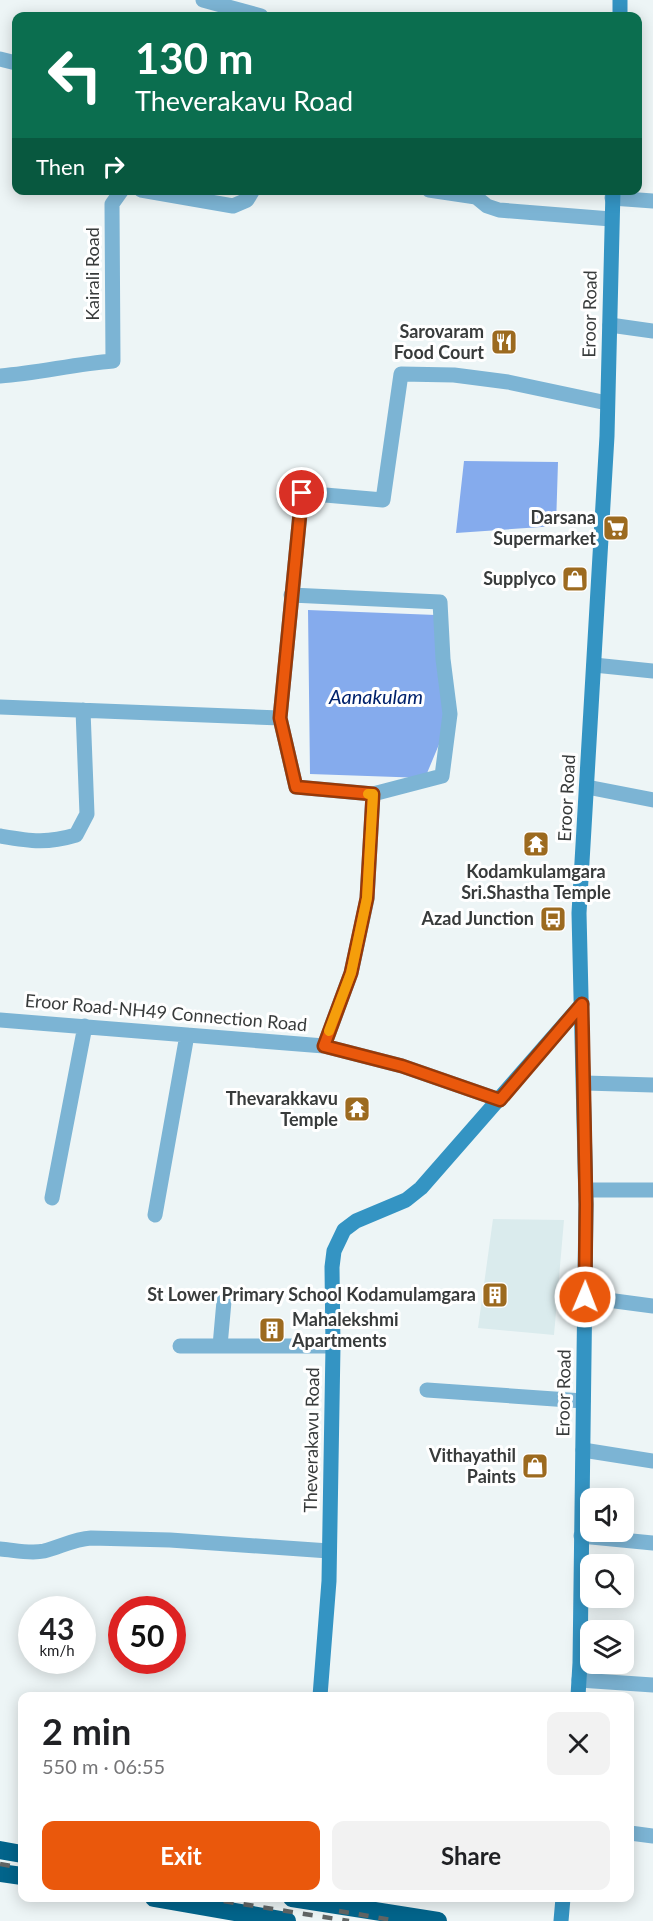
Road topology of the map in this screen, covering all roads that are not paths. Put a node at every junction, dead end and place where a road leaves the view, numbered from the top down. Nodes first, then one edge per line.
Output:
1 (203, 0) edge
2 (246, 12) edge
3 (118, 195) edge
4 (170, 195) edge
5 (250, 195) edge
6 (463, 195) edge
7 (613, 195) edge
8 (619, 195) edge
9 (653, 201) edge
10 (611, 219) junction
11 (610, 325) junction
12 (653, 331) edge
13 (0, 376) edge
14 (608, 403) junction
15 (291, 595) junction
16 (594, 665) junction
17 (653, 671) edge
18 (0, 707) edge
19 (83, 710) junction
20 (280, 718) junction
21 (587, 787) junction
22 (373, 794) junction
23 (653, 800) edge
24 (0, 836) edge
25 (582, 1004) junction
26 (0, 1020) edge
27 (84, 1026) junction
28 (187, 1035) junction
29 (324, 1046) junction
30 (585, 1083) junction
31 (653, 1085) edge
32 (500, 1100) junction
33 (586, 1190) junction
34 (653, 1190) edge
35 (52, 1198) dead end
36 (154, 1215) dead end
37 (585, 1297) junction
38 (224, 1301) dead end
39 (653, 1306) edge
40 (220, 1346) junction
41 (333, 1346) junction
42 (180, 1347) dead end
43 (427, 1390) dead end
44 (583, 1401) junction
45 (582, 1450) junction
46 (653, 1461) edge
47 (582, 1488) edge
48 (634, 1541) edge
49 (581, 1542) edge
50 (653, 1543) edge
51 (0, 1549) edge
52 (329, 1551) junction
53 (579, 1680) junction
54 (653, 1685) edge
55 (320, 1692) edge
56 (578, 1692) edge
57 (634, 1834) edge
58 (653, 1836) edge
59 (0, 1850) edge
60 (18, 1853) edge
61 (0, 1873) edge
62 (18, 1875) edge
63 (325, 1902) edge
64 (563, 1902) edge
65 (218, 1903) edge
66 (287, 1921) edge
67 (438, 1921) edge
68 (561, 1921) edge

1 - 2 street
3 - 13 street, Kairali Road
4 - 5 street
6 - 10 street
7 - 10 main road, Eroor Road
8 - 9 street
10 - 11 main road, Eroor Road
11 - 12 street
11 - 14 main road, Eroor Road
14 - 15 street
14 - 16 main road, Eroor Road
15 - 20 street
15 - 22 street
16 - 17 street
16 - 21 main road, Eroor Road
18 - 19 street
19 - 20 street
19 - 24 street
20 - 22 street
21 - 23 street
21 - 25 main road, Eroor Road
22 - 29 street
25 - 30 main road, Eroor Road
25 - 32 main road, Theverakavu Road
26 - 27 street, Eroor Road-NH49 Connection Road
27 - 28 street, Eroor Road-NH49 Connection Road
27 - 35 street
28 - 29 street, Eroor Road-NH49 Connection Road
28 - 36 street
29 - 32 street, Eroor Road-NH49 Connection Road
30 - 31 street
30 - 33 main road, Eroor Road
32 - 41 main road, Theverakavu Road
33 - 34 street
33 - 37 main road, Eroor Road
37 - 39 street
37 - 44 main road, Eroor Road
38 - 40 street
40 - 41 street
40 - 42 street
41 - 52 main road, Theverakavu Road
43 - 44 street
44 - 45 main road, Eroor Road
45 - 46 street
45 - 47 main road, Eroor Road
48 - 50 street
49 - 53 main road, Eroor Road
51 - 52 street
52 - 55 main road, Theverakavu Road
53 - 54 street
53 - 56 main road, Eroor Road
57 - 58 street
59 - 60 highway
61 - 62 highway
63 - 67 highway
64 - 68 main road
65 - 66 highway

